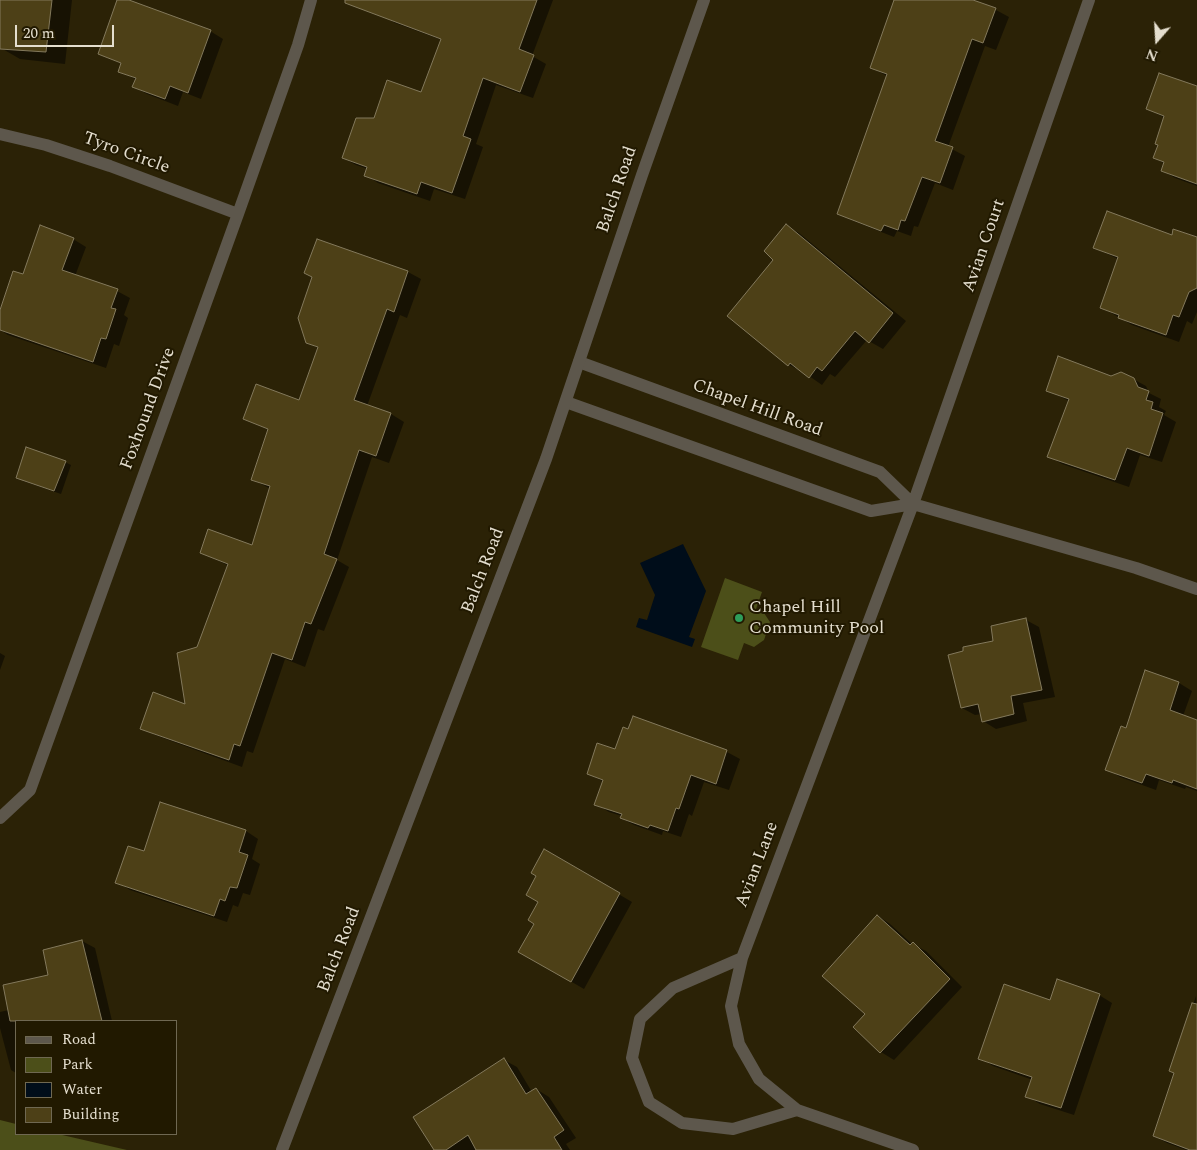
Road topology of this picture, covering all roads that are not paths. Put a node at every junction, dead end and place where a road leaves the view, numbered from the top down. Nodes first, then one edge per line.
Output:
1 (311, 0) edge
2 (704, 0) edge
3 (1089, 0) edge
4 (0, 134) edge
5 (238, 214) junction
6 (579, 362) junction
7 (566, 402) junction
8 (913, 504) junction
9 (1197, 589) edge
10 (0, 818) edge
11 (742, 958) junction
12 (797, 1110) junction
13 (282, 1150) edge
14 (914, 1150) edge

1 - 5 street, Foxhound Drive
2 - 6 street, Balch Road
3 - 8 street, Avian Court
4 - 5 street, Tyro Circle
5 - 10 street, Foxhound Drive
6 - 7 street, Balch Road
6 - 8 street, Chapel Hill Road
7 - 8 street, Chapel Hill Road
7 - 13 street, Balch Road
8 - 9 street, Chapel Hill Road
8 - 11 street, Avian Lane
11 - 12 street, Avian Lane
11 - 12 street
12 - 14 street, Avian Lane

